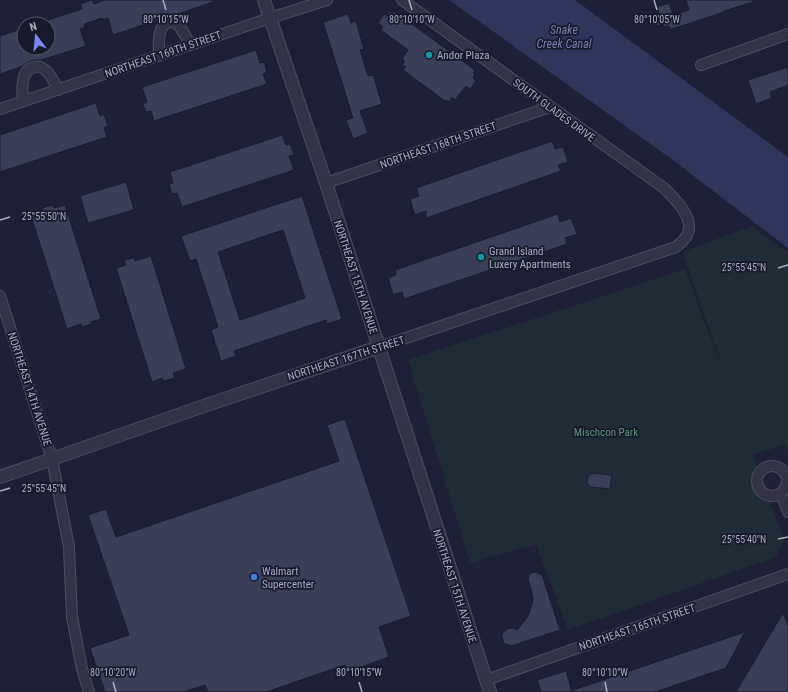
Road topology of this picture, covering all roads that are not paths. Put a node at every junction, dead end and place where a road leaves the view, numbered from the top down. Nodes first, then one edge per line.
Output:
1 (264, 0) edge
2 (327, 0) edge
3 (402, 0) edge
4 (270, 18) junction
5 (788, 34) edge
6 (191, 45) junction
7 (159, 56) junction
8 (701, 65) dead end
9 (58, 90) junction
10 (23, 101) junction
11 (550, 107) junction
12 (0, 109) edge
13 (326, 183) junction
14 (688, 233) joint
15 (0, 296) edge
16 (379, 347) junction
17 (52, 459) junction
18 (0, 476) edge
19 (781, 494) dead end
20 (788, 512) edge
21 (788, 574) edge
22 (486, 680) junction
23 (90, 692) edge
24 (490, 692) edge

1 - 4 street, NORTHEAST 15TH AVENUE
2 - 4 street, NORTHEAST 169TH STREET
3 - 11 street, SOUTH GLADES DRIVE
4 - 6 street, NORTHEAST 169TH STREET
4 - 13 street, NORTHEAST 15TH AVENUE
5 - 8 street
6 - 7 street, NORTHEAST 169TH STREET
6 - 7 street
7 - 9 street, NORTHEAST 169TH STREET
9 - 10 street, NORTHEAST 169TH STREET
9 - 10 street
10 - 12 street, NORTHEAST 169TH STREET
11 - 13 street, NORTHEAST 168TH STREET
11 - 14 street, SOUTH GLADES DRIVE
13 - 16 street, NORTHEAST 15TH AVENUE
14 - 16 street, NORTHEAST 167TH STREET
15 - 17 street, NORTHEAST 14TH AVENUE
16 - 17 street, NORTHEAST 167TH STREET
16 - 22 street, NORTHEAST 15TH AVENUE
17 - 18 street, NORTHEAST 167TH STREET
17 - 23 street, NORTHEAST 14TH AVENUE
19 - 20 street
21 - 22 street, NORTHEAST 165TH STREET
22 - 24 street, NORTHEAST 15TH AVENUE

